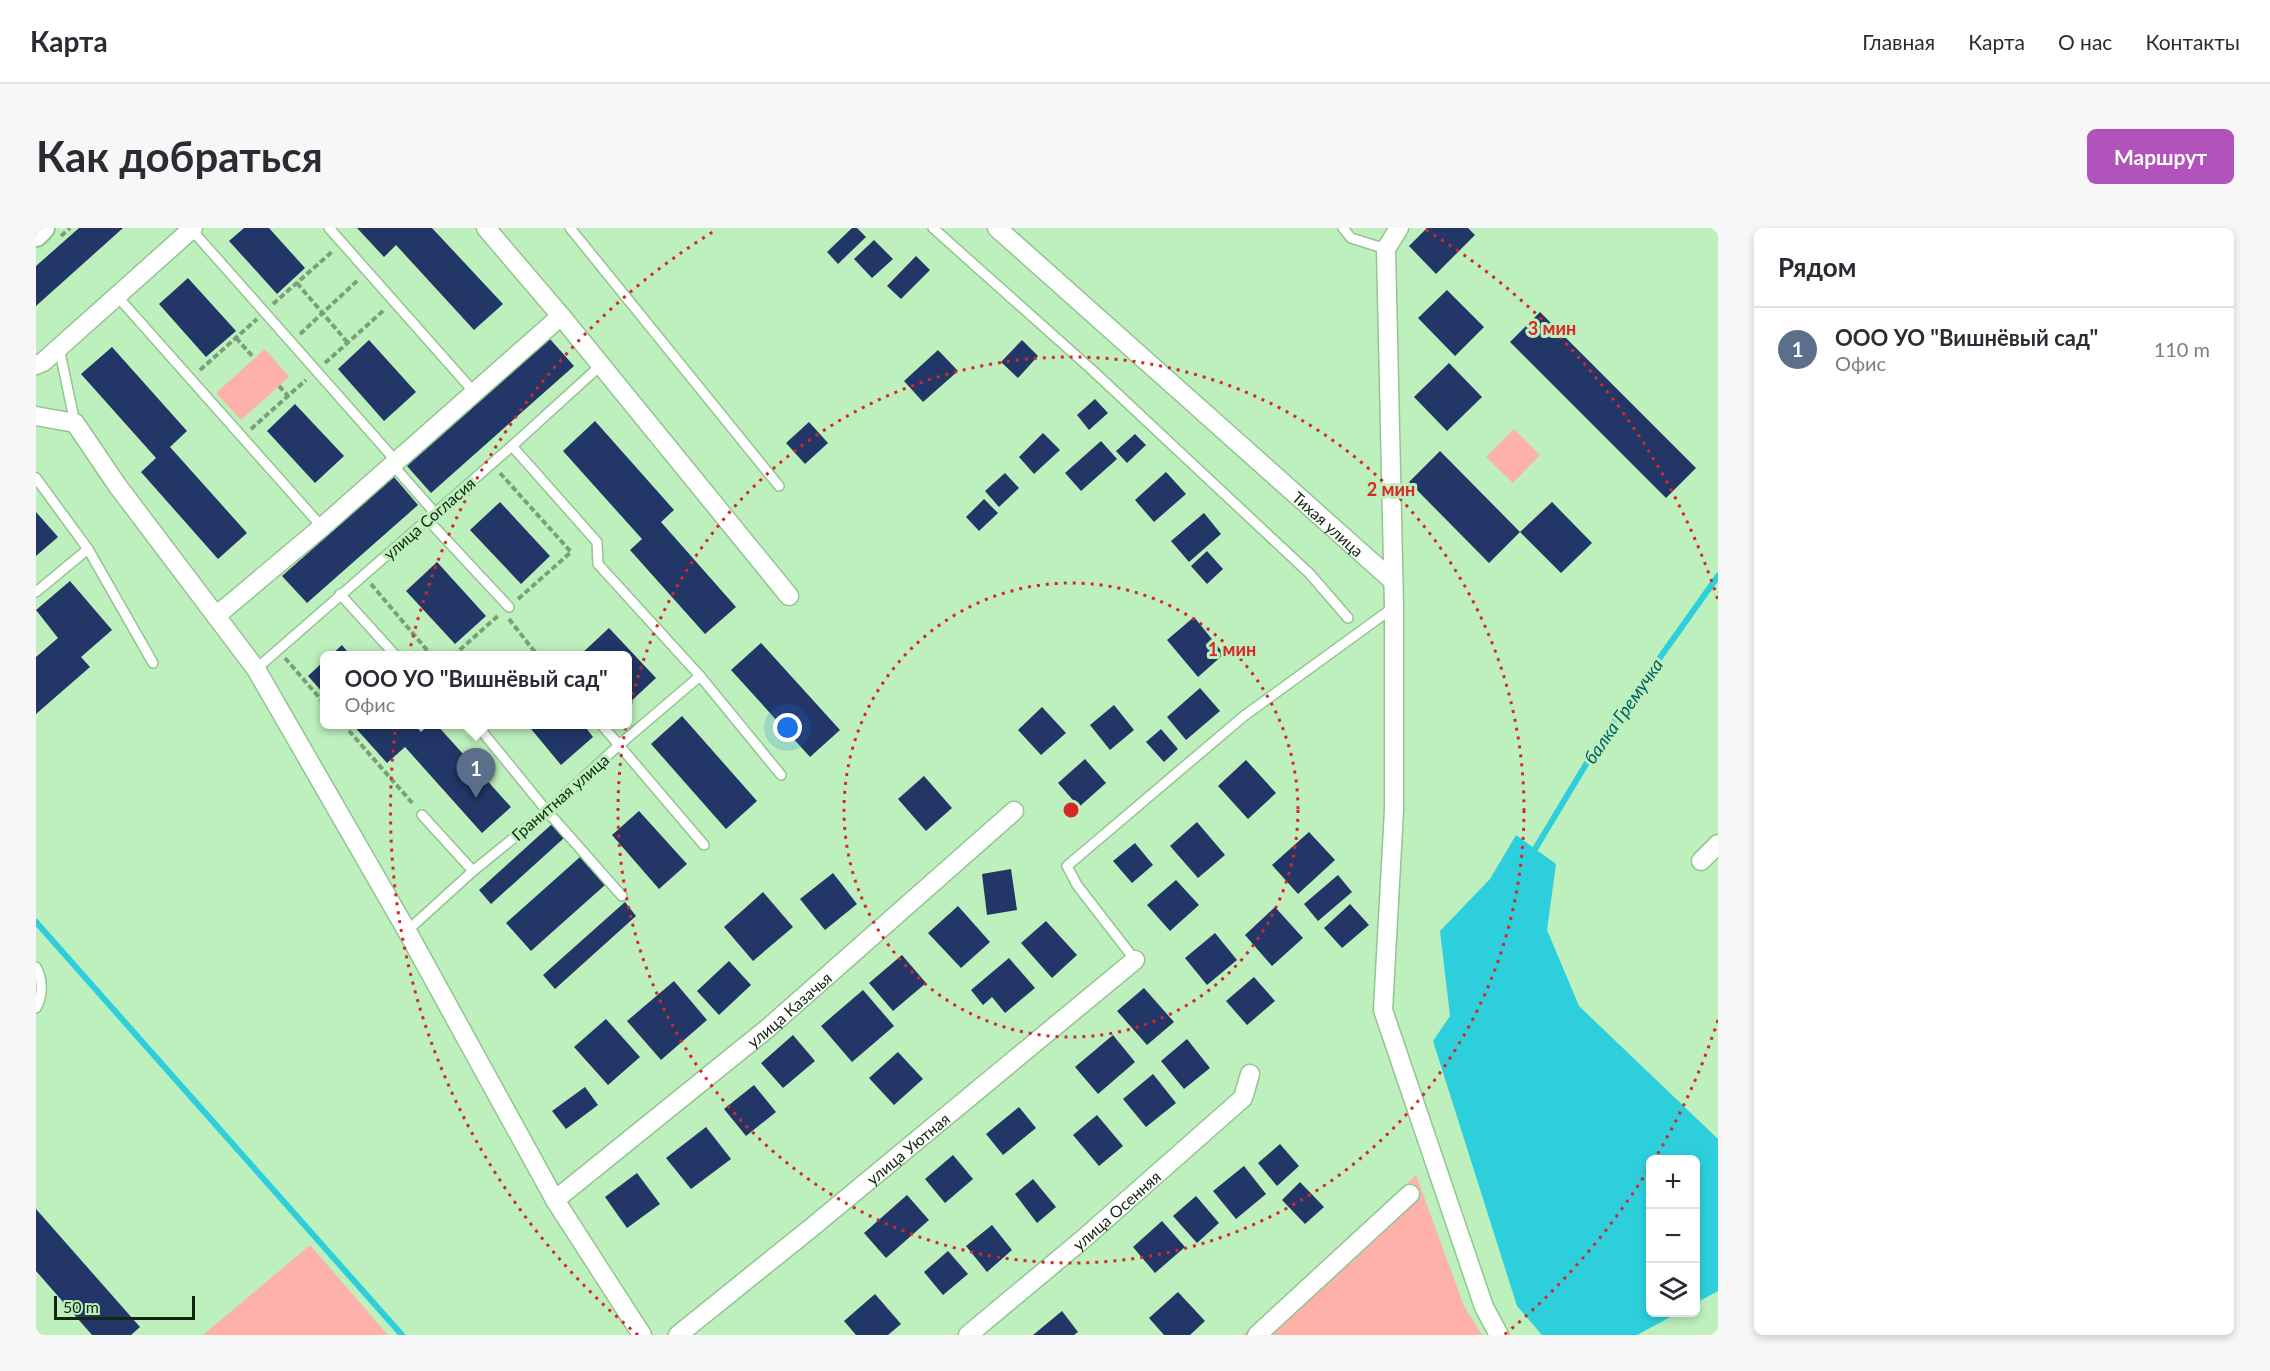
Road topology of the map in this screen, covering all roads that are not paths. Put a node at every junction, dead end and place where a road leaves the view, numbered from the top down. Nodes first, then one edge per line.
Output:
1 (43, 228) edge
2 (329, 228) edge
3 (486, 228) edge
4 (570, 228) edge
5 (933, 228) edge
6 (997, 228) edge
7 (1343, 228) edge
8 (1399, 228) edge
9 (192, 229) edge
10 (36, 235) edge
11 (1386, 249) junction
12 (117, 296) junction
13 (561, 316) junction
14 (59, 348) junction
15 (36, 365) edge
16 (600, 366) junction
17 (474, 392) junction
18 (36, 416) edge
19 (75, 423) junction
20 (512, 446) junction
21 (394, 462) junction
22 (36, 478) edge
23 (779, 486) dead end
24 (431, 516) junction
25 (322, 526) junction
26 (88, 549) junction
27 (1393, 581) junction
28 (36, 592) edge
29 (340, 594) junction
30 (789, 596) dead end
31 (508, 607) road end
32 (1394, 607) junction
33 (216, 616) junction
34 (1348, 618) dead end
35 (391, 651) edge
36 (153, 663) dead end
37 (256, 669) junction
38 (700, 676) junction
39 (480, 729) edge
40 (605, 729) edge
41 (619, 745) junction
42 (781, 775) dead end
43 (547, 811) junction
44 (1014, 811) dead end
45 (422, 815) road end
46 (1718, 844) edge
47 (704, 845) dead end
48 (1701, 861) dead end
49 (473, 871) junction
50 (622, 897) dead end
51 (407, 931) junction
52 (1135, 960) joint
53 (36, 966) edge
54 (36, 1008) edge
55 (1250, 1074) dead end
56 (1410, 1194) dead end
57 (555, 1200) junction
58 (642, 1335) edge
59 (678, 1335) edge
60 (968, 1335) edge
61 (1257, 1335) edge
62 (1499, 1335) edge

1 - 10 street
2 - 17 lane
3 - 13 street
4 - 23 lane
5 - 34 lane
6 - 27 street, Тихая улица
7 - 11 lane
8 - 11 street
9 - 12 street
9 - 21 lane
11 - 27 street, Тихая улица
12 - 14 street
12 - 25 lane
13 - 16 street
13 - 17 street
14 - 15 street
14 - 19 lane
16 - 20 lane, улица Согласия
16 - 30 street
17 - 21 street
18 - 19 street
19 - 33 street
20 - 24 lane, улица Согласия
20 - 38 lane
21 - 24 lane
21 - 25 street
22 - 26 lane
24 - 29 lane, улица Согласия
24 - 31 lane
25 - 33 street
26 - 28 lane
26 - 36 lane
27 - 32 street
29 - 35 lane
29 - 37 lane, улица Согласия
32 - 52 lane
32 - 62 street
33 - 37 street
37 - 51 street
38 - 41 lane, Гранитная улица
38 - 42 lane
39 - 43 lane
40 - 41 lane
41 - 43 lane, Гранитная улица
41 - 47 lane
43 - 49 lane, Гранитная улица
43 - 50 lane
44 - 57 street, улица Казачья
45 - 49 lane
46 - 48 street
49 - 51 lane, Гранитная улица
51 - 57 street
52 - 59 street, улица Уютная
53 - 54 lane
55 - 60 street, улица Осенняя
56 - 61 street
57 - 58 street

